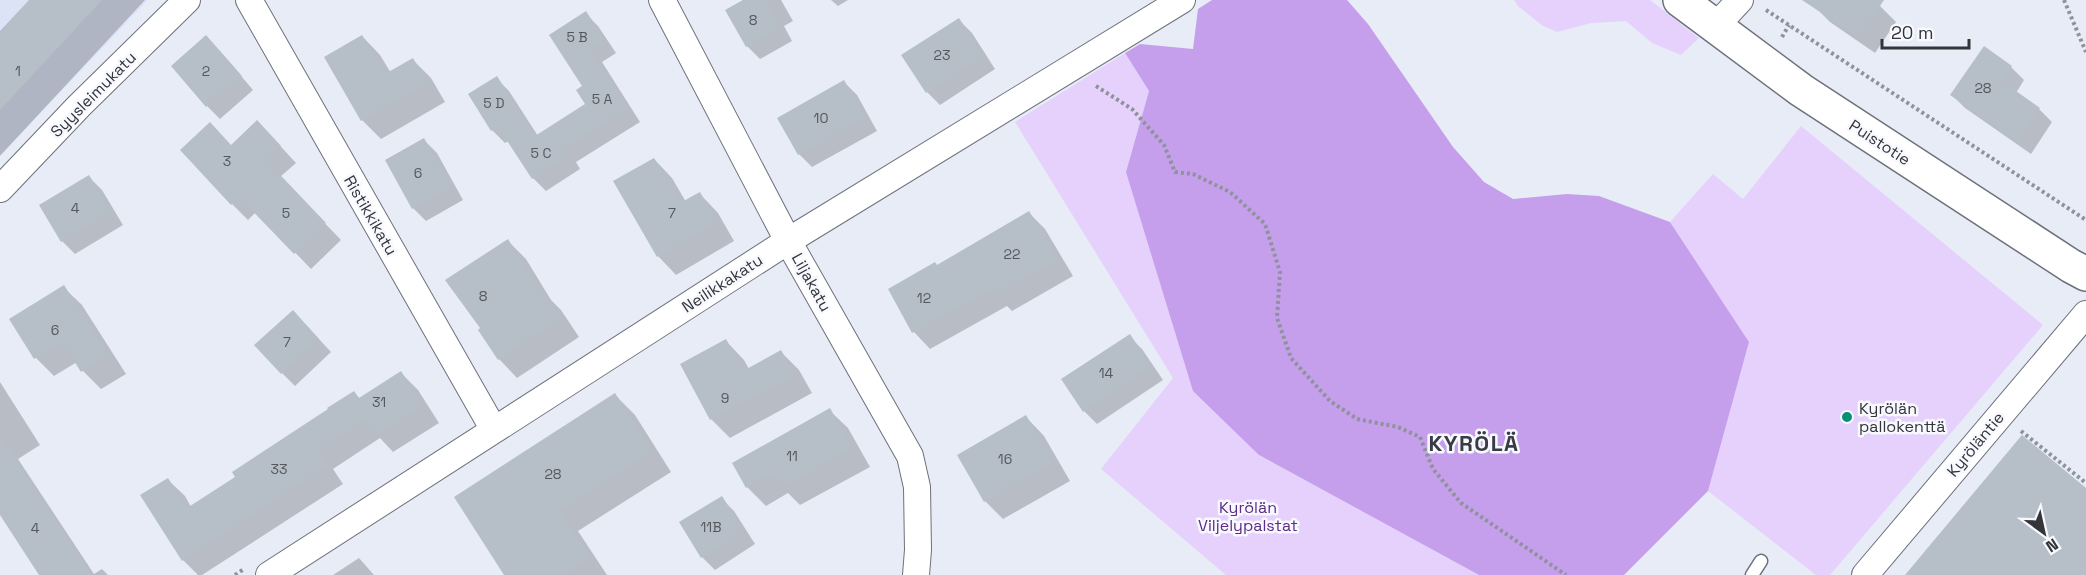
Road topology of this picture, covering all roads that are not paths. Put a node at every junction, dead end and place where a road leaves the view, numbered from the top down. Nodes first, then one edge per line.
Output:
1 (187, 0) edge
2 (249, 0) edge
3 (662, 0) edge
4 (1182, 0) edge
5 (1680, 0) edge
6 (1750, 3) edge
7 (1715, 27) junction
8 (0, 189) edge
9 (788, 241) junction
10 (2086, 274) edge
11 (2086, 314) edge
12 (494, 430) junction
13 (1761, 561) dead end
14 (269, 575) edge
15 (916, 575) edge
16 (1752, 575) edge
17 (1865, 575) edge

1 - 8 street, Syysleimukatu
2 - 12 street, Ristikkikatu
3 - 9 street, Liljakatu
4 - 9 street, Neilikkakatu
5 - 7 street, Puistotie
6 - 7 street
7 - 10 street, Puistotie
9 - 12 street, Neilikkakatu
9 - 15 street, Liljakatu
11 - 17 street, Kyröläntie
12 - 14 street, Neilikkakatu
13 - 16 lane

